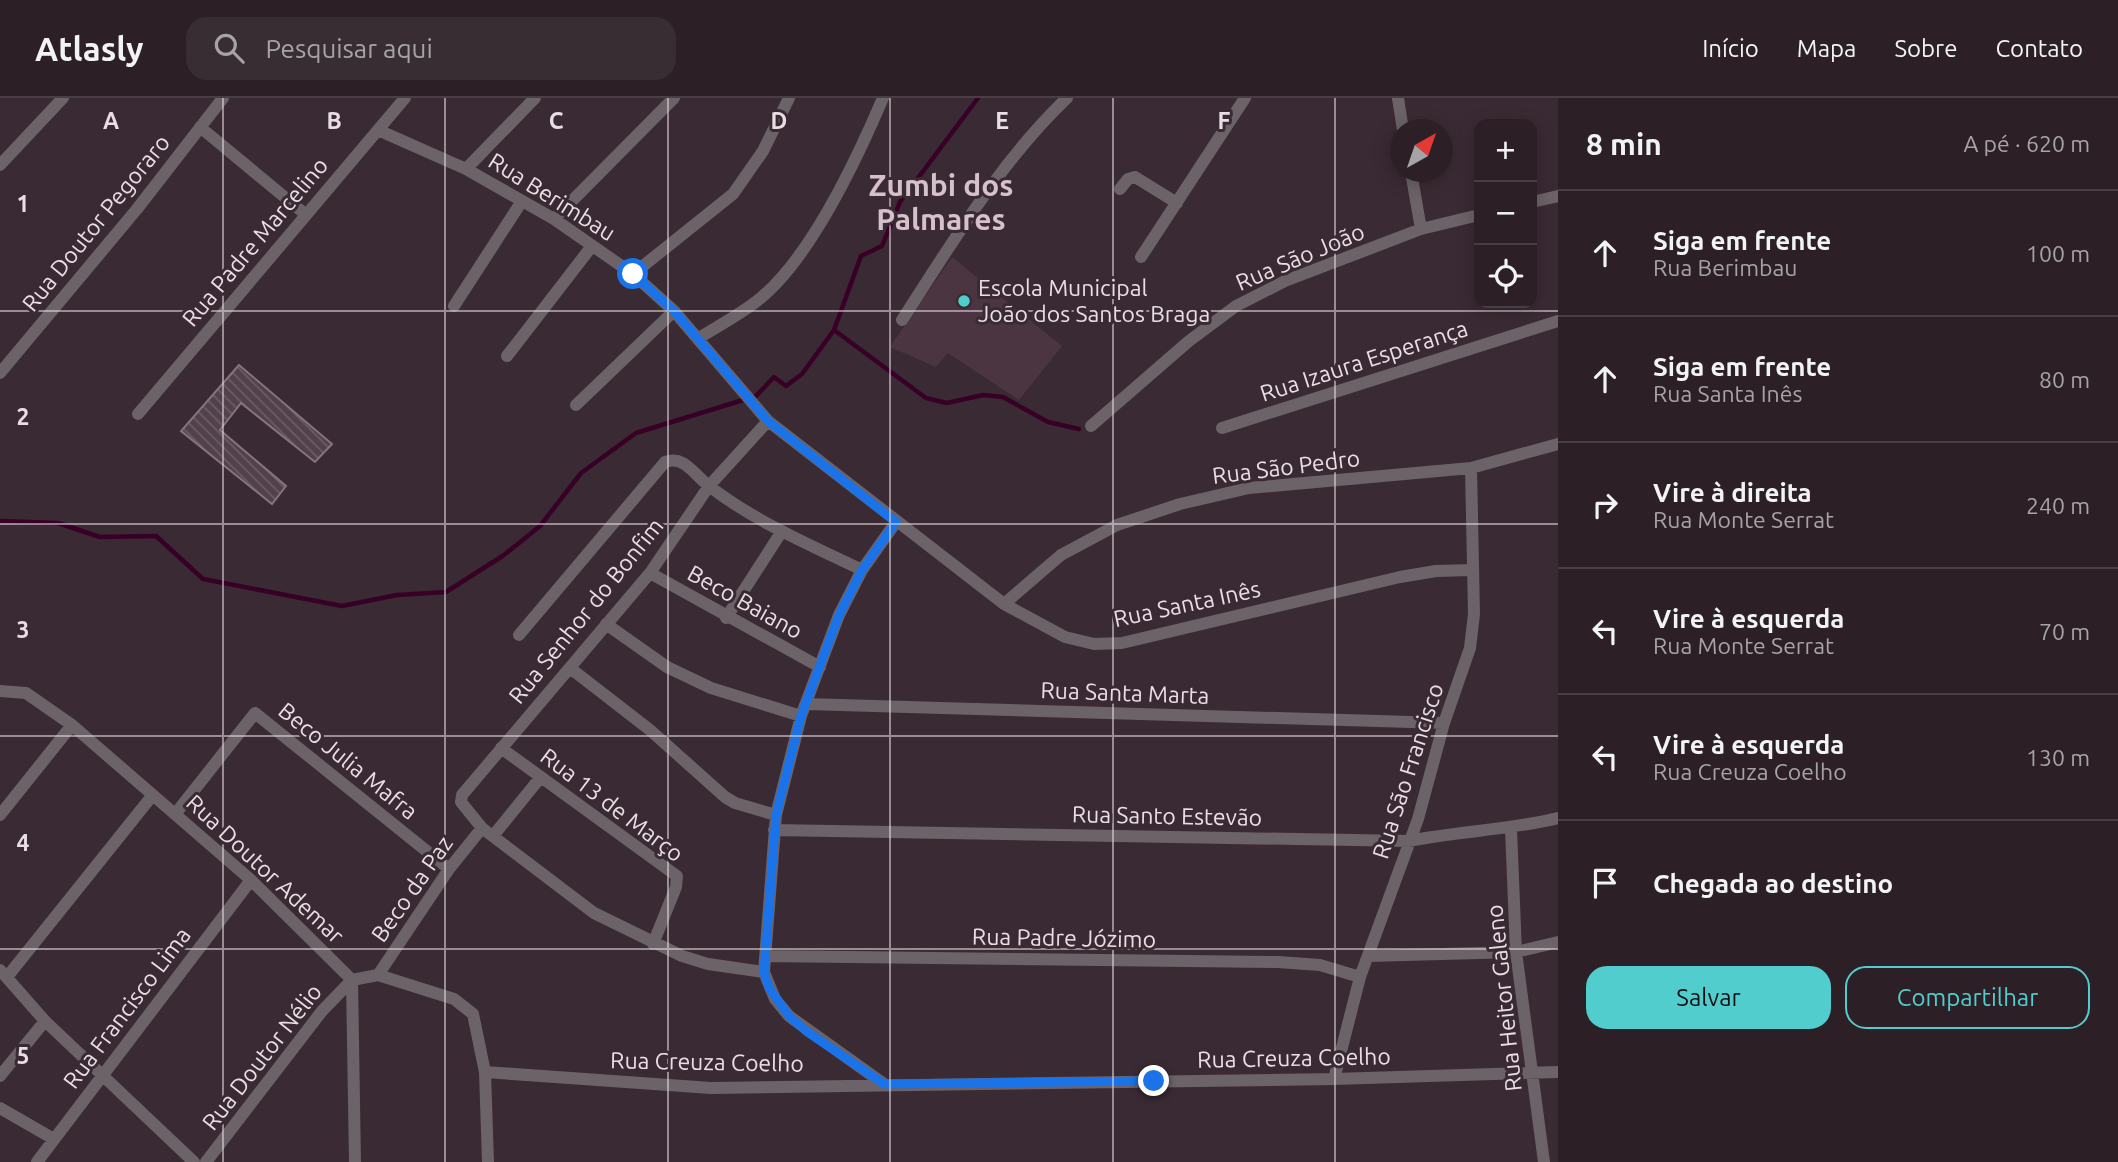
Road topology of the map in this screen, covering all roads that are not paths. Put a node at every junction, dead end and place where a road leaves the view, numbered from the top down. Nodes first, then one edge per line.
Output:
1 (62, 98) edge
2 (223, 98) edge
3 (405, 98) edge
4 (535, 98) edge
5 (674, 98) edge
6 (789, 98) edge
7 (883, 98) edge
8 (1067, 98) edge
9 (1245, 98) edge
10 (1398, 98) edge
11 (1401, 119) edge
12 (200, 127) junction
13 (378, 130) junction
14 (0, 165) edge
15 (466, 169) junction
16 (1413, 182) edge
17 (1120, 189) dead end
18 (1558, 196) edge
19 (522, 201) junction
20 (1537, 201) edge
21 (1177, 203) junction
22 (305, 214) junction
23 (1474, 216) edge
24 (554, 219) junction
25 (1421, 229) junction
26 (592, 246) junction
27 (1141, 257) dead end
28 (633, 274) junction
29 (454, 306) dead end
30 (674, 311) junction
31 (902, 320) dead end
32 (1558, 321) edge
33 (699, 338) junction
34 (507, 356) dead end
35 (0, 373) edge
36 (576, 405) dead end
37 (138, 414) dead end
38 (768, 421) junction
39 (1091, 426) dead end
40 (1222, 428) dead end
41 (1558, 444) edge
42 (1471, 468) junction
43 (709, 486) junction
44 (896, 522) junction
45 (782, 531) junction
46 (862, 570) junction
47 (1473, 570) junction
48 (650, 573) junction
49 (1004, 604) junction
50 (726, 618) junction
51 (606, 624) junction
52 (519, 635) dead end
53 (820, 667) junction
54 (570, 668) junction
55 (0, 691) edge
56 (803, 710) junction
57 (1444, 723) junction
58 (72, 725) junction
59 (502, 748) junction
60 (540, 778) junction
61 (152, 796) junction
62 (177, 813) junction
63 (0, 815) edge
64 (776, 815) junction
65 (1558, 818) edge
66 (1511, 829) junction
67 (774, 830) junction
68 (488, 832) junction
69 (1409, 841) junction
70 (449, 869) junction
71 (251, 880) junction
72 (1558, 942) edge
73 (653, 944) junction
74 (1516, 952) junction
75 (765, 956) junction
76 (1368, 956) junction
77 (764, 972) junction
78 (4, 974) edge
79 (379, 975) junction
80 (1360, 977) junction
81 (352, 980) junction
82 (45, 1021) junction
83 (1558, 1072) edge
84 (485, 1073) junction
85 (104, 1074) junction
86 (1532, 1074) junction
87 (0, 1076) edge
88 (1334, 1079) junction
89 (884, 1084) junction
90 (0, 1108) edge
91 (52, 1138) junction
92 (37, 1162) edge
93 (194, 1162) edge
94 (206, 1162) edge
95 (355, 1162) edge
96 (488, 1162) edge
97 (1544, 1162) edge

1 - 14 street
2 - 12 street, Rua Doutor Pegoraro
3 - 13 street, Rua Padre Marcelino
4 - 15 street
5 - 24 street
6 - 28 street
7 - 33 street
8 - 31 street
9 - 21 street
10 - 11 street
12 - 22 street
12 - 35 street, Rua Doutor Pegoraro
13 - 15 street, Rua Berimbau
13 - 22 street, Rua Padre Marcelino
15 - 19 street, Rua Berimbau
16 - 25 street
17 - 21 street
18 - 20 street
19 - 24 street, Rua Berimbau
19 - 29 street
21 - 27 street
22 - 37 street, Rua Padre Marcelino
23 - 25 street, Rua São João
24 - 26 street, Rua Berimbau
25 - 39 street, Rua São João
26 - 28 street, Rua Berimbau
26 - 34 street
28 - 30 street, Rua Berimbau
30 - 33 street, Rua Berimbau
30 - 36 street
32 - 40 street, Rua Izaura Esperança
33 - 38 street, Rua Berimbau
38 - 43 street, Rua Senhor do Bonfim
38 - 44 street, Rua Santa Inês
41 - 42 street, Rua São Pedro
42 - 47 street, Rua São Francisco
42 - 49 street, Rua São Pedro
43 - 45 street
43 - 48 street, Rua Senhor do Bonfim
43 - 52 street
44 - 46 street
44 - 49 street, Rua Santa Inês
45 - 46 street
45 - 50 street
46 - 53 street
47 - 49 street, Rua Santa Inês
47 - 57 street, Rua São Francisco
48 - 50 street, Beco Baiano
48 - 51 street, Rua Senhor do Bonfim
50 - 53 street, Beco Baiano
51 - 54 street, Rua Senhor do Bonfim
51 - 56 street, Rua Santa Marta
53 - 56 street
54 - 59 street, Rua Senhor do Bonfim
54 - 64 street
55 - 58 street, Rua Doutor Ademar
56 - 57 street, Rua Santa Marta
56 - 64 street
57 - 69 street, Rua São Francisco
58 - 61 street, Rua Doutor Ademar
58 - 63 street
59 - 60 street, Rua 13 de Março
59 - 68 street, Rua Senhor do Bonfim
60 - 68 street, Beco da Paz
60 - 73 street, Rua 13 de Março
61 - 62 street, Rua Doutor Ademar
61 - 78 street
62 - 70 street, Beco Julia Mafra
62 - 71 street, Rua Doutor Ademar
64 - 67 street
65 - 66 street, Rua Santo Estevão
66 - 69 street, Rua Santo Estevão
66 - 74 street, Rua Heitor Galeno
67 - 69 street, Rua Santo Estevão
67 - 75 street
68 - 70 street, Beco da Paz
68 - 73 street
69 - 76 street, Rua São Francisco
70 - 79 street, Beco da Paz
71 - 81 street, Rua Doutor Ademar
71 - 85 street, Rua Francisco Lima
72 - 74 street
73 - 77 street
74 - 76 street
74 - 86 street, Rua Heitor Galeno
75 - 77 street
75 - 80 street, Rua Padre Józimo
76 - 80 street, Rua São Francisco
77 - 89 street
78 - 82 street
79 - 81 street
79 - 84 street
80 - 88 street, Rua São Francisco
81 - 94 street, Rua Doutor Nélio
81 - 95 street
82 - 85 street
82 - 87 street
83 - 86 street, Rua Creuza Coelho
84 - 89 street, Rua Creuza Coelho
84 - 96 street
85 - 91 street, Rua Francisco Lima
85 - 93 street
86 - 88 street, Rua Creuza Coelho
86 - 97 street, Rua Heitor Galeno
88 - 89 street, Rua Creuza Coelho
90 - 91 street
91 - 92 street, Rua Francisco Lima

